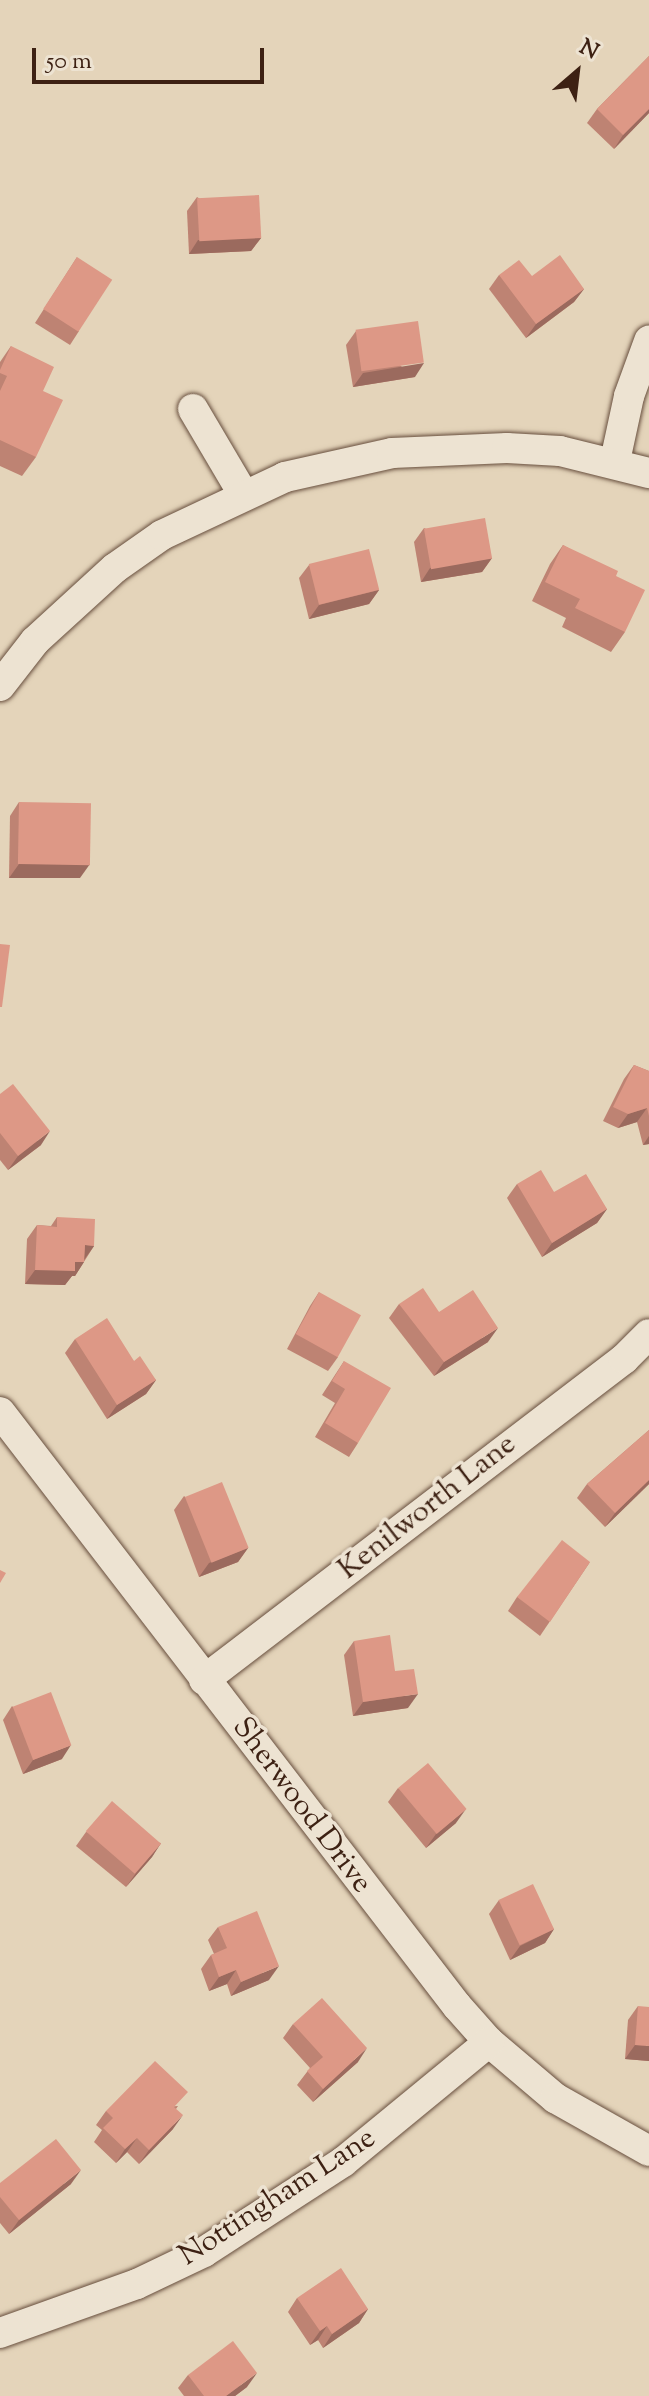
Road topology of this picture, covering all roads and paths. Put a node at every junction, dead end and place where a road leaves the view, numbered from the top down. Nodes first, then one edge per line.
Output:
1 (649, 341) edge
2 (193, 409) dead end
3 (615, 461) junction
4 (649, 473) edge
5 (243, 494) junction
6 (0, 686) edge
7 (649, 1334) edge
8 (0, 1412) edge
9 (204, 1680) junction
10 (489, 2042) junction
11 (649, 2151) edge
12 (0, 2333) edge

1 - 3 street
2 - 5 street
3 - 4 street
3 - 5 street
5 - 6 street
7 - 9 street, Kenilworth Lane
8 - 9 street, Sherwood Drive
9 - 10 street, Sherwood Drive
10 - 11 street, Sherwood Drive
10 - 12 street, Nottingham Lane

